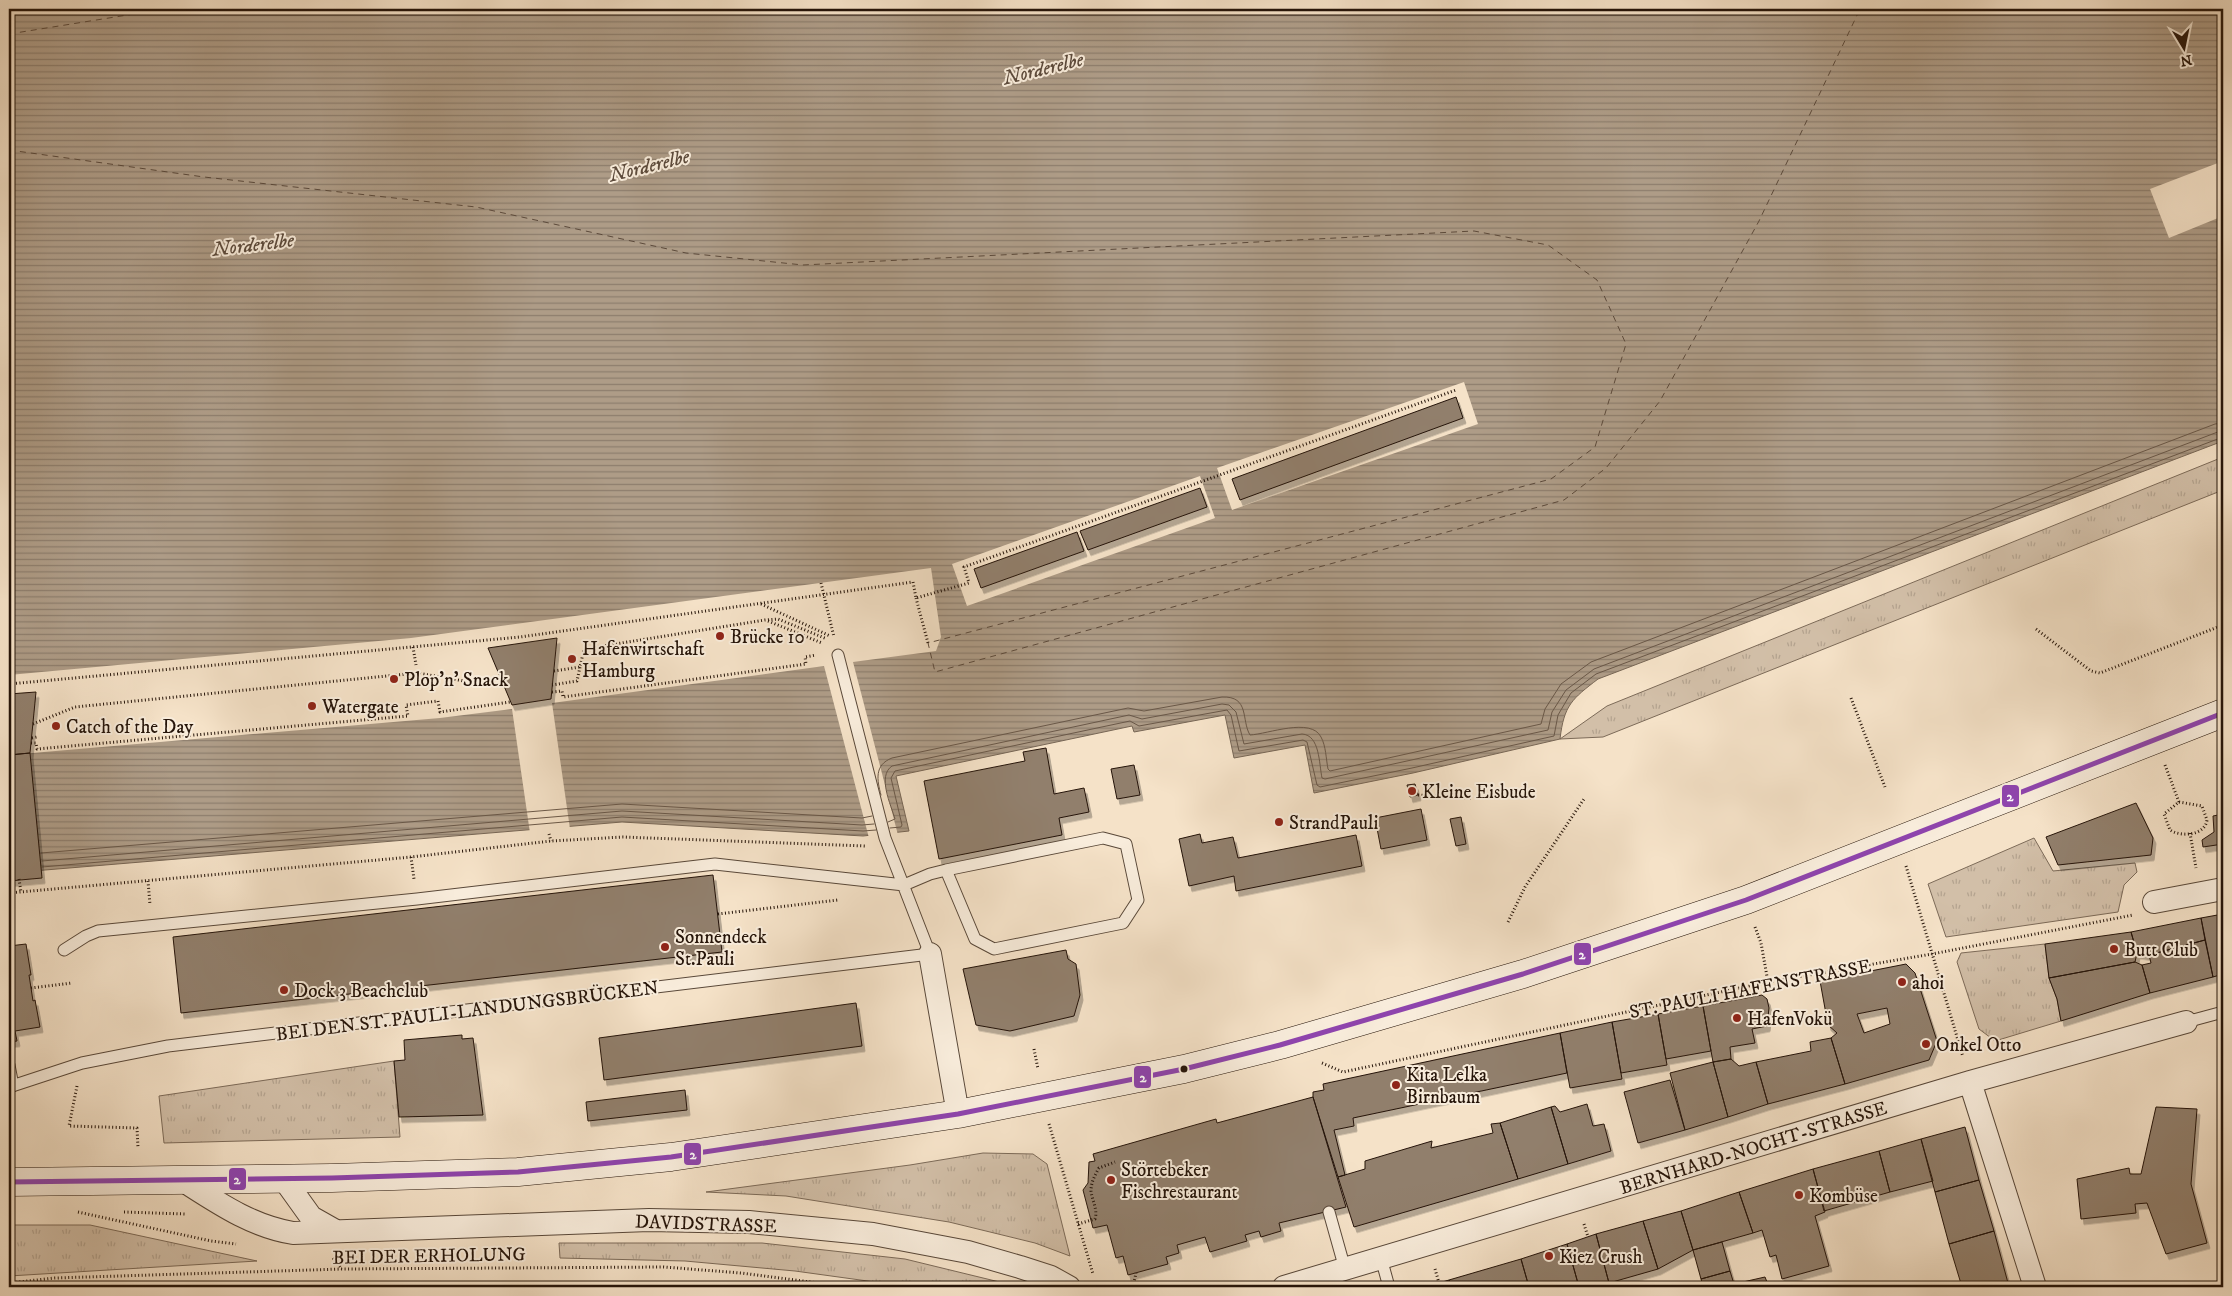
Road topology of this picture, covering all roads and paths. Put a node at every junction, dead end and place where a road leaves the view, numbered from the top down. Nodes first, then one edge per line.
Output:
1 (1456, 390) dead end
2 (821, 583) dead end
3 (823, 595) junction
4 (916, 598) junction
5 (760, 604) junction
6 (765, 620) junction
7 (2223, 624) edge
8 (832, 629) dead end
9 (2036, 629) dead end
10 (822, 637) dead end
11 (835, 640) dead end
12 (928, 643) dead end
13 (820, 644) dead end
14 (413, 647) junction
15 (816, 655) dead end
16 (838, 655) dead end
17 (416, 665) dead end
18 (580, 667) junction
19 (554, 671) dead end
20 (500, 679) dead end
21 (9, 684) edge
22 (552, 685) dead end
23 (552, 692) dead end
24 (1851, 698) dead end
25 (510, 702) dead end
26 (2223, 713) edge
27 (33, 724) dead end
28 (37, 737) dead end
29 (32, 738) dead end
30 (2156, 740) junction
31 (31, 743) dead end
32 (1885, 787) dead end
33 (1418, 795) dead end
34 (1471, 798) dead end
35 (1584, 800) dead end
36 (2179, 802) junction
37 (2190, 833) junction
38 (549, 834) dead end
39 (885, 838) junction
40 (551, 841) junction
41 (2193, 850) dead end
42 (946, 870) junction
43 (19, 880) dead end
44 (904, 885) junction
45 (1913, 889) dead end
46 (2223, 889) edge
47 (9, 892) edge
48 (21, 892) junction
49 (839, 900) dead end
50 (2154, 902) joint
51 (718, 914) dead end
52 (1508, 922) dead end
53 (1761, 944) dead end
54 (64, 950) dead end
55 (930, 954) junction
56 (1932, 954) junction
57 (1768, 982) junction
58 (72, 983) dead end
59 (31, 988) dead end
60 (2223, 1012) edge
61 (2186, 1022) joint
62 (1954, 1029) dead end
63 (1280, 1045) junction
64 (1034, 1049) dead end
65 (82, 1063) junction
66 (9, 1065) edge
67 (1038, 1072) dead end
68 (1970, 1082) junction
69 (11, 1086) edge
70 (958, 1114) junction
71 (1049, 1123) dead end
72 (138, 1148) dead end
73 (1114, 1162) dead end
74 (283, 1178) junction
75 (182, 1180) junction
76 (9, 1182) edge
77 (58, 1182) junction
78 (1329, 1212) dead end
79 (1078, 1224) junction
80 (334, 1230) junction
81 (239, 1244) dead end
82 (331, 1256) dead end
83 (1381, 1258) junction
84 (342, 1269) junction
85 (1346, 1269) junction
86 (1136, 1273) dead end
87 (1095, 1279) dead end
88 (9, 1283) edge
89 (849, 1287) edge
90 (1069, 1287) edge
91 (1133, 1287) edge
92 (1284, 1287) edge
93 (1389, 1287) edge
94 (2035, 1287) edge

1 - 4 path
2 - 3 path
3 - 4 path
3 - 5 path
3 - 8 path
4 - 12 path
5 - 11 path
5 - 14 path
6 - 10 path
6 - 13 path
6 - 18 path
7 - 9 path
14 - 17 path
14 - 21 path
15 - 23 path
16 - 39 lane
18 - 19 path
18 - 22 path
20 - 27 path
24 - 32 path
25 - 31 path
26 - 30 main road
28 - 29 path
30 - 36 path
30 - 63 main road
33 - 34 path
35 - 52 path
36 - 37 path
36 - 37 path
37 - 41 path
38 - 40 path
39 - 40 path
39 - 44 lane
40 - 48 path
42 - 42 lane
42 - 44 lane
43 - 48 path
44 - 54 lane
44 - 55 lane
45 - 56 path
46 - 50 street
47 - 48 path
49 - 51 path
50 - 56 path, ST. PAULI HAFENSTRASSE
53 - 57 path
55 - 65 lane, BEI DEN ST. PAULI-LANDUNGSBRÜCKEN
55 - 70 street
56 - 57 path, ST. PAULI HAFENSTRASSE
56 - 62 path
57 - 63 path, ST. PAULI HAFENSTRASSE
58 - 59 path
60 - 61 lane, BERNHARD-NOCHT-STRASSE
61 - 68 street, BERNHARD-NOCHT-STRASSE
63 - 70 main road
64 - 67 path
65 - 69 lane, BEI DEN ST. PAULI-LANDUNGSBRÜCKEN
65 - 72 path
66 - 69 lane
68 - 83 street, BERNHARD-NOCHT-STRASSE
68 - 94 street
70 - 74 main road
71 - 79 path
73 - 79 path
74 - 75 main road
74 - 80 street
75 - 77 main road
75 - 80 street, DAVIDSTRASSE
76 - 77 main road
77 - 81 path
78 - 85 lane
79 - 87 path
80 - 90 street, DAVIDSTRASSE
82 - 84 path
83 - 85 street, BERNHARD-NOCHT-STRASSE
83 - 93 lane
84 - 88 path, BEI DER ERHOLUNG
84 - 89 path, BEI DER ERHOLUNG
85 - 92 street, BERNHARD-NOCHT-STRASSE
86 - 91 path

